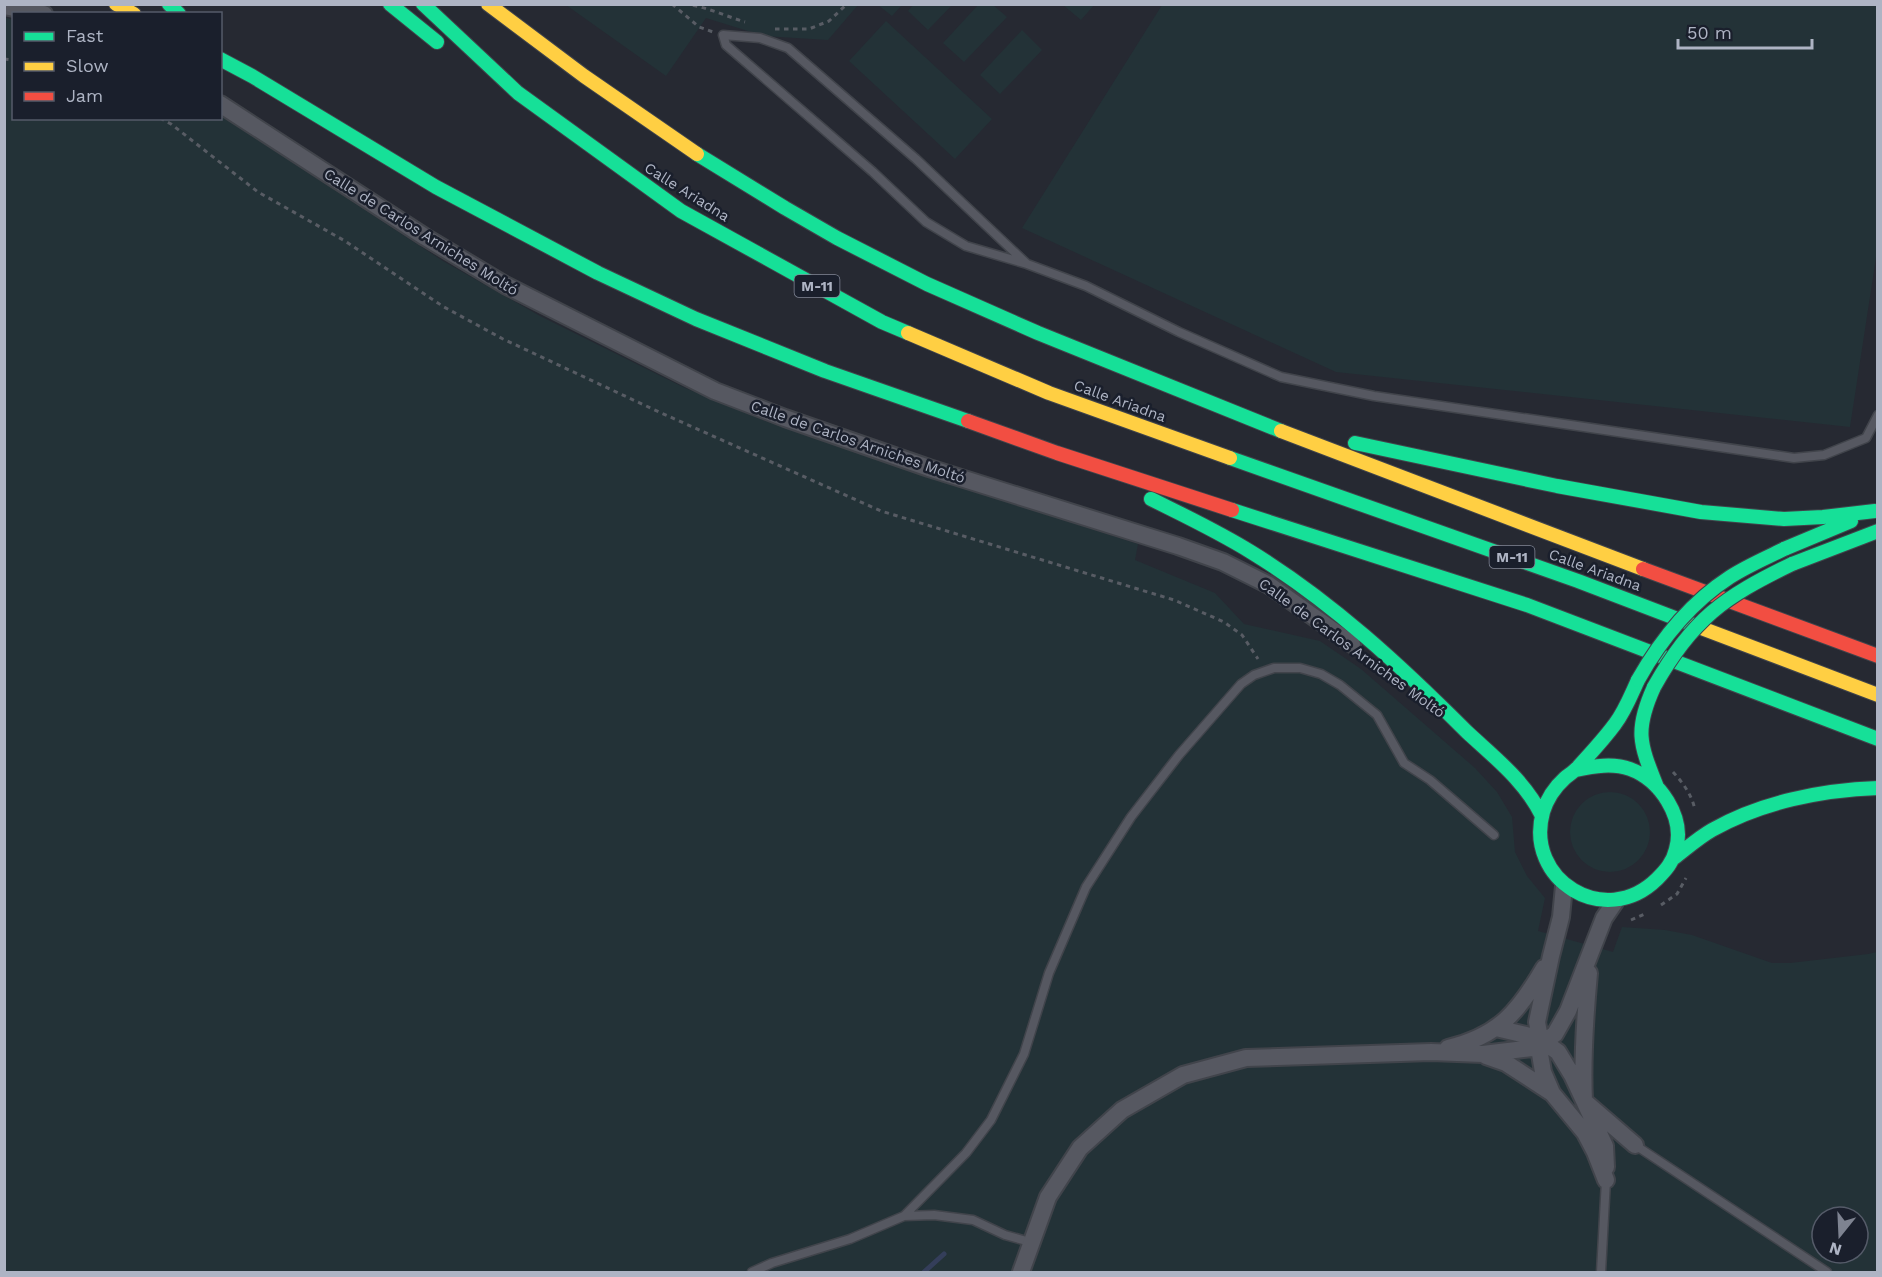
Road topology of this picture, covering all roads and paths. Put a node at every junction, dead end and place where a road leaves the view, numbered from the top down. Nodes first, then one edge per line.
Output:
1 (116, 4) edge
2 (390, 4) edge
3 (423, 4) edge
4 (488, 4) edge
5 (672, 4) edge
6 (684, 4) edge
7 (847, 4) edge
8 (4, 6) edge
9 (34, 12) edge
10 (130, 12) edge
11 (749, 24) dead end
12 (767, 29) dead end
13 (723, 35) junction
14 (444, 48) dead end
15 (222, 51) edge
16 (222, 60) edge
17 (471, 67) dead end
18 (252, 76) junction
19 (518, 93) junction
20 (222, 105) edge
21 (164, 120) edge
22 (1027, 264) junction
23 (1878, 415) edge
24 (1248, 418) junction
25 (1057, 453) junction
26 (1876, 511) edge
27 (1878, 531) edge
28 (1878, 656) edge
29 (1266, 671) junction
30 (1878, 695) edge
31 (1878, 740) edge
32 (1497, 760) junction
33 (1669, 767) dead end
34 (1576, 771) junction
35 (1657, 787) junction
36 (1878, 788) edge
37 (1695, 811) dead end
38 (1542, 816) junction
39 (1494, 835) dead end
40 (1674, 858) junction
41 (1564, 886) junction
42 (1615, 902) junction
43 (1592, 951) junction
44 (1551, 957) junction
45 (1496, 1028) junction
46 (1541, 1044) junction
47 (1431, 1052) junction
48 (1483, 1054) junction
49 (1552, 1092) junction
50 (1584, 1101) junction
51 (1635, 1145) junction
52 (1605, 1146) junction
53 (1606, 1180) junction
54 (904, 1216) junction
55 (1030, 1242) junction
56 (752, 1272) edge
57 (1021, 1272) edge
58 (1601, 1272) edge
59 (1827, 1272) edge

1 - 10 main road
2 - 14 main road
3 - 19 main road, Calle Ariadna / M-11
4 - 24 main road, Calle Ariadna / M-11
5 - 13 path
6 - 11 path
7 - 12 path
8 - 9 street
13 - 22 lane
13 - 22 lane
15 - 18 main road
16 - 18 main road
17 - 19 main road
18 - 25 main road
19 - 30 main road, Calle Ariadna / M-11
20 - 32 street, Calle de Carlos Arniches Moltó
21 - 29 path
22 - 23 lane
24 - 26 main road
24 - 28 main road, Calle Ariadna / M-11
25 - 31 main road
25 - 32 main road
26 - 34 main road, bridge
27 - 35 main road, bridge
29 - 39 lane
29 - 54 lane
32 - 38 main road
33 - 37 path
34 - 35 main road
34 - 38 main road
35 - 40 main road
36 - 40 main road
38 - 41 main road
40 - 42 main road
41 - 42 main road
41 - 44 street
42 - 43 street
43 - 46 street
43 - 50 street
44 - 45 street
44 - 46 street
45 - 46 street
45 - 47 street
46 - 48 street
46 - 49 street
46 - 50 street
47 - 48 street
47 - 55 street
48 - 49 street
49 - 53 street
50 - 51 street
50 - 52 street
51 - 52 street
51 - 59 lane
52 - 53 street
53 - 58 lane
54 - 55 lane
54 - 56 lane
55 - 57 street

